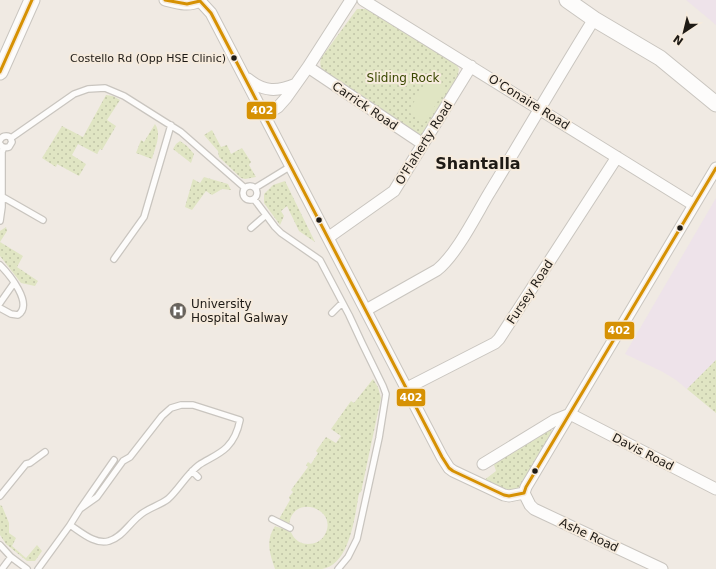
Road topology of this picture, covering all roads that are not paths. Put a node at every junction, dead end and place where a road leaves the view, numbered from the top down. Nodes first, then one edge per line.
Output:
1 (32, 0) edge
2 (165, 0) edge
3 (351, 0) edge
4 (363, 0) edge
5 (567, 0) edge
6 (200, 1) edge
7 (594, 19) junction
8 (471, 66) junction
9 (1, 67) edge
10 (308, 67) junction
11 (246, 78) junction
12 (296, 84) junction
13 (716, 104) edge
14 (541, 109) junction
15 (265, 115) junction
16 (171, 125) junction
17 (11, 138) junction
18 (0, 140) edge
19 (423, 144) junction
20 (2, 146) edge
21 (617, 157) junction
22 (292, 166) junction
23 (716, 168) edge
24 (245, 188) junction
25 (255, 188) junction
26 (1, 196) junction
27 (254, 199) junction
28 (694, 205) junction
29 (266, 215) junction
30 (43, 220) dead end
31 (0, 221) edge
32 (251, 228) dead end
33 (328, 237) junction
34 (114, 259) dead end
35 (0, 265) edge
36 (14, 283) junction
37 (0, 303) edge
38 (342, 303) junction
39 (0, 308) edge
40 (366, 310) junction
41 (332, 313) dead end
42 (407, 388) junction
43 (570, 414) junction
44 (45, 452) dead end
45 (114, 460) dead end
46 (483, 464) dead end
47 (192, 471) junction
48 (198, 476) dead end
49 (716, 489) edge
50 (524, 493) junction
51 (0, 496) edge
52 (80, 509) junction
53 (272, 519) dead end
54 (70, 525) junction
55 (290, 528) dead end
56 (0, 546) edge
57 (11, 556) junction
58 (2, 569) edge
59 (27, 569) edge
60 (38, 569) edge
61 (338, 569) edge
62 (662, 569) edge

1 - 9 street
2 - 6 street
3 - 10 street
4 - 8 street, O'Conaire Road
5 - 7 street
6 - 11 street
7 - 13 street
7 - 14 street
8 - 14 street, O'Conaire Road
8 - 19 street, O'Flaherty Road
10 - 12 street
10 - 19 street, Carrick Road
11 - 12 street
11 - 15 street
12 - 15 street
14 - 21 street, O'Conaire Road
14 - 40 street
15 - 22 street
16 - 17 lane
16 - 24 lane
16 - 34 lane
17 - 18 lane
17 - 20 lane
19 - 33 street, O'Flaherty Road
20 - 26 lane
21 - 28 street, O'Conaire Road
21 - 42 street, Fursey Road
22 - 25 lane
22 - 33 street
23 - 28 street
24 - 25 lane
24 - 27 lane
25 - 27 lane
26 - 30 lane
26 - 31 lane
27 - 29 lane
28 - 43 street
29 - 32 lane
29 - 38 lane
33 - 40 street
35 - 36 lane
36 - 37 lane
36 - 39 lane
38 - 41 lane
38 - 61 lane
40 - 42 street
42 - 50 street
43 - 46 street
43 - 49 street, Davis Road
43 - 50 street
44 - 51 lane
45 - 52 lane
47 - 48 lane
47 - 52 lane
47 - 54 lane
50 - 62 street, Ashe Road
52 - 54 lane
53 - 55 lane
54 - 60 lane
56 - 57 lane
57 - 58 lane
57 - 59 lane

